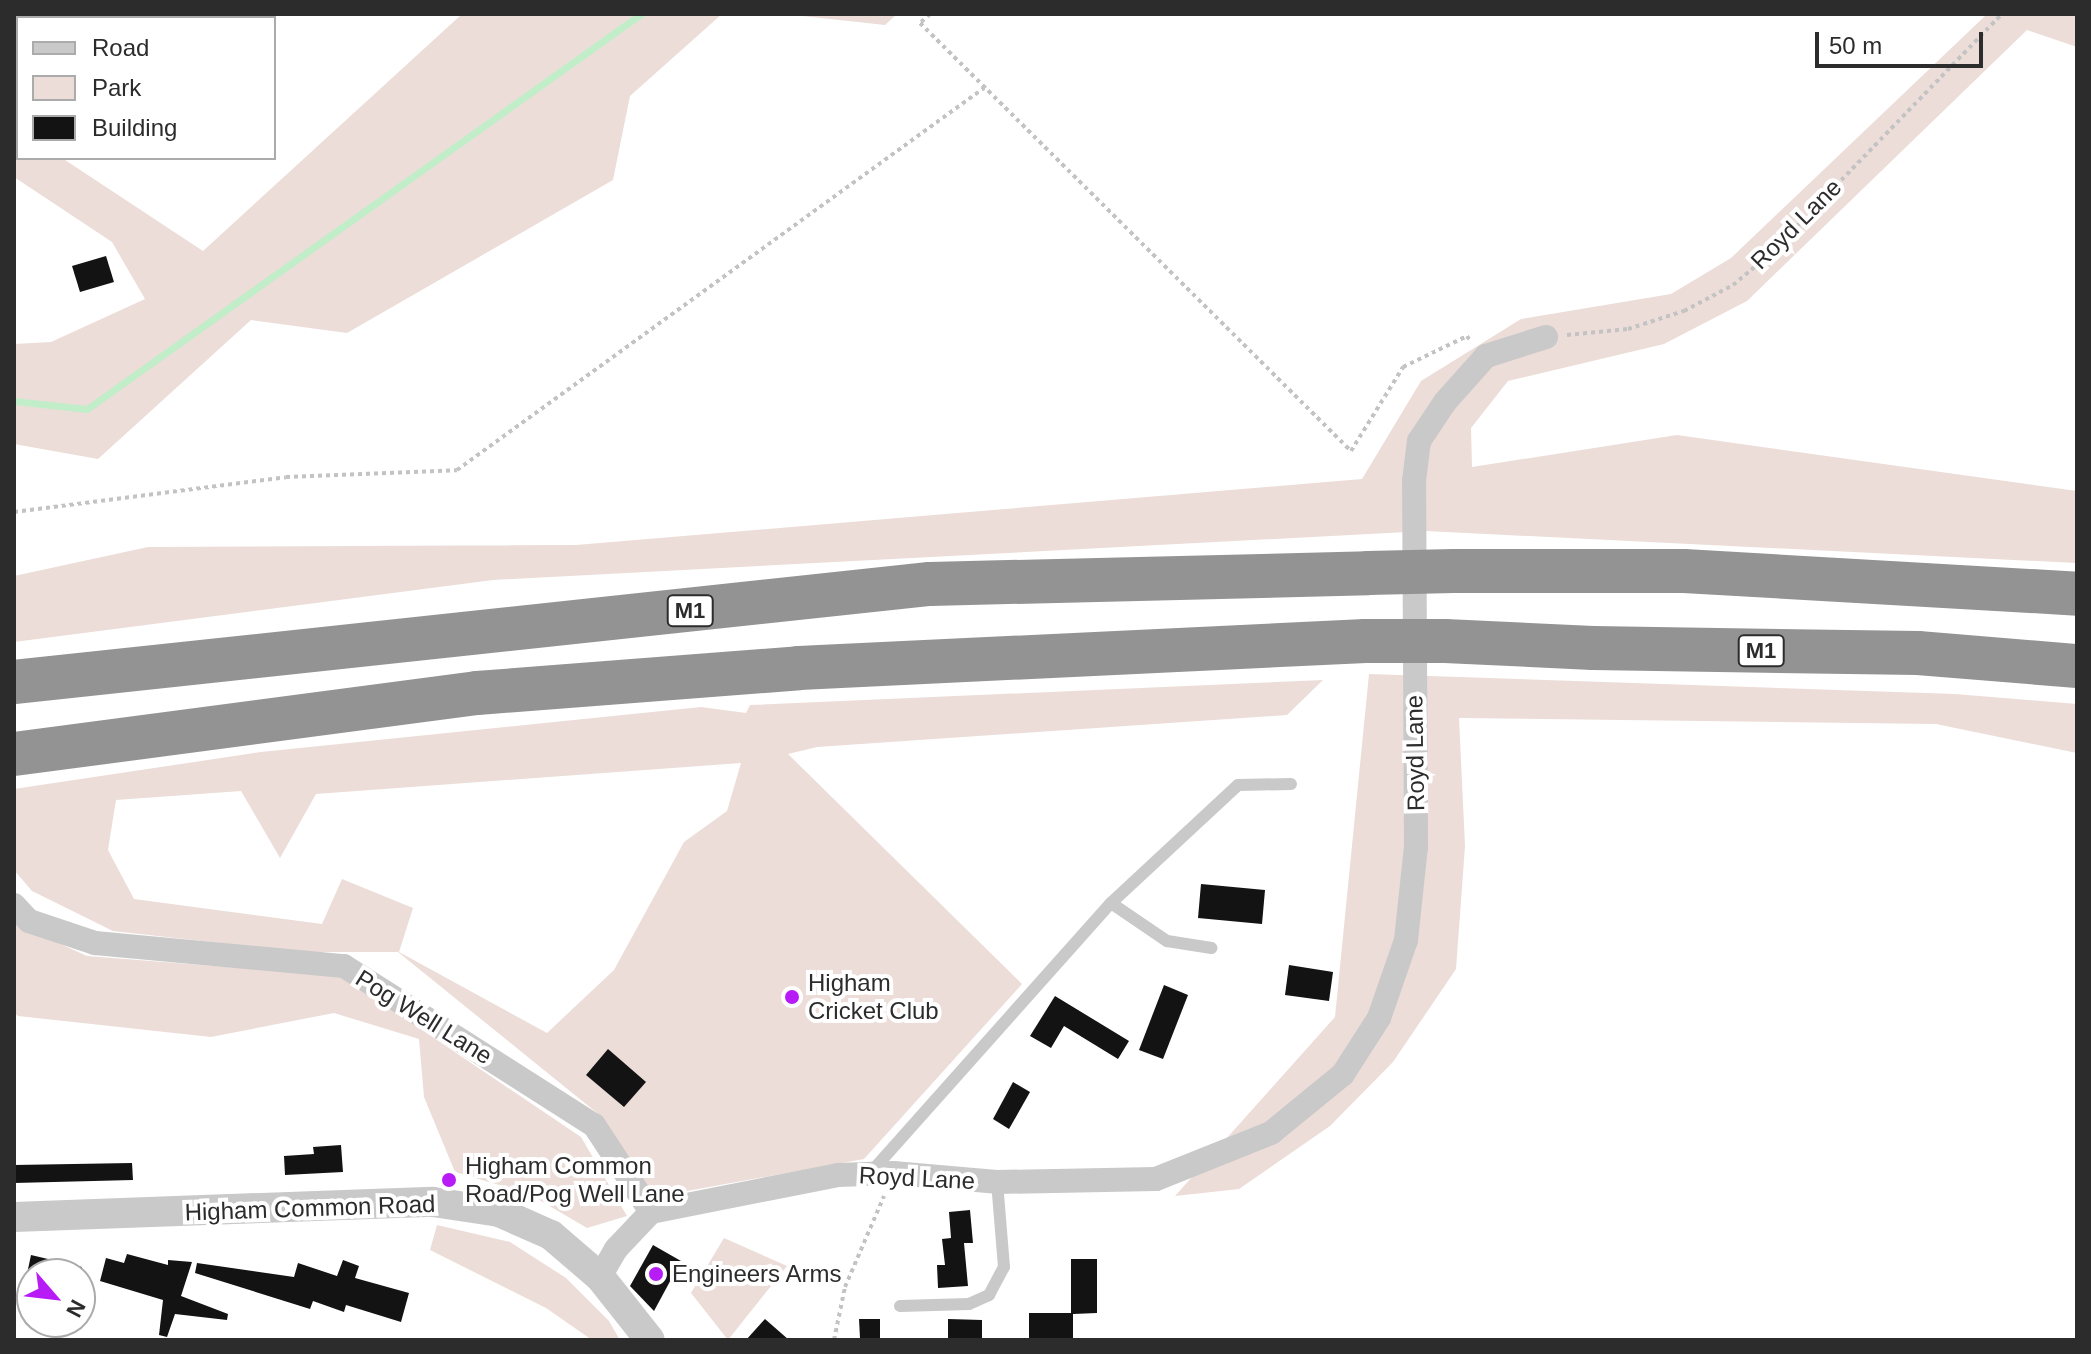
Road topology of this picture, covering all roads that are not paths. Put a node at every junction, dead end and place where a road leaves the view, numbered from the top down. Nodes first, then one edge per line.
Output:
1 (1546, 337) road end
2 (2077, 594) edge
3 (2077, 666) edge
4 (14, 682) edge
5 (14, 754) edge
6 (1291, 784) dead end
7 (1111, 903) junction
8 (14, 905) edge
9 (1211, 948) dead end
10 (882, 1174) junction
11 (997, 1182) junction
12 (651, 1212) junction
13 (14, 1217) edge
14 (600, 1277) junction
15 (900, 1306) dead end
16 (650, 1340) edge

1 - 11 street, Royd Lane
2 - 4 highway, M1, bridge
3 - 5 highway, M1, bridge
6 - 7 lane
7 - 9 lane
7 - 10 lane
8 - 12 street, Pog Well Lane
10 - 11 street, Royd Lane
10 - 12 street, Royd Lane
11 - 15 lane
12 - 14 street
13 - 14 street, Higham Common Road
14 - 16 street, Higham Common Road

